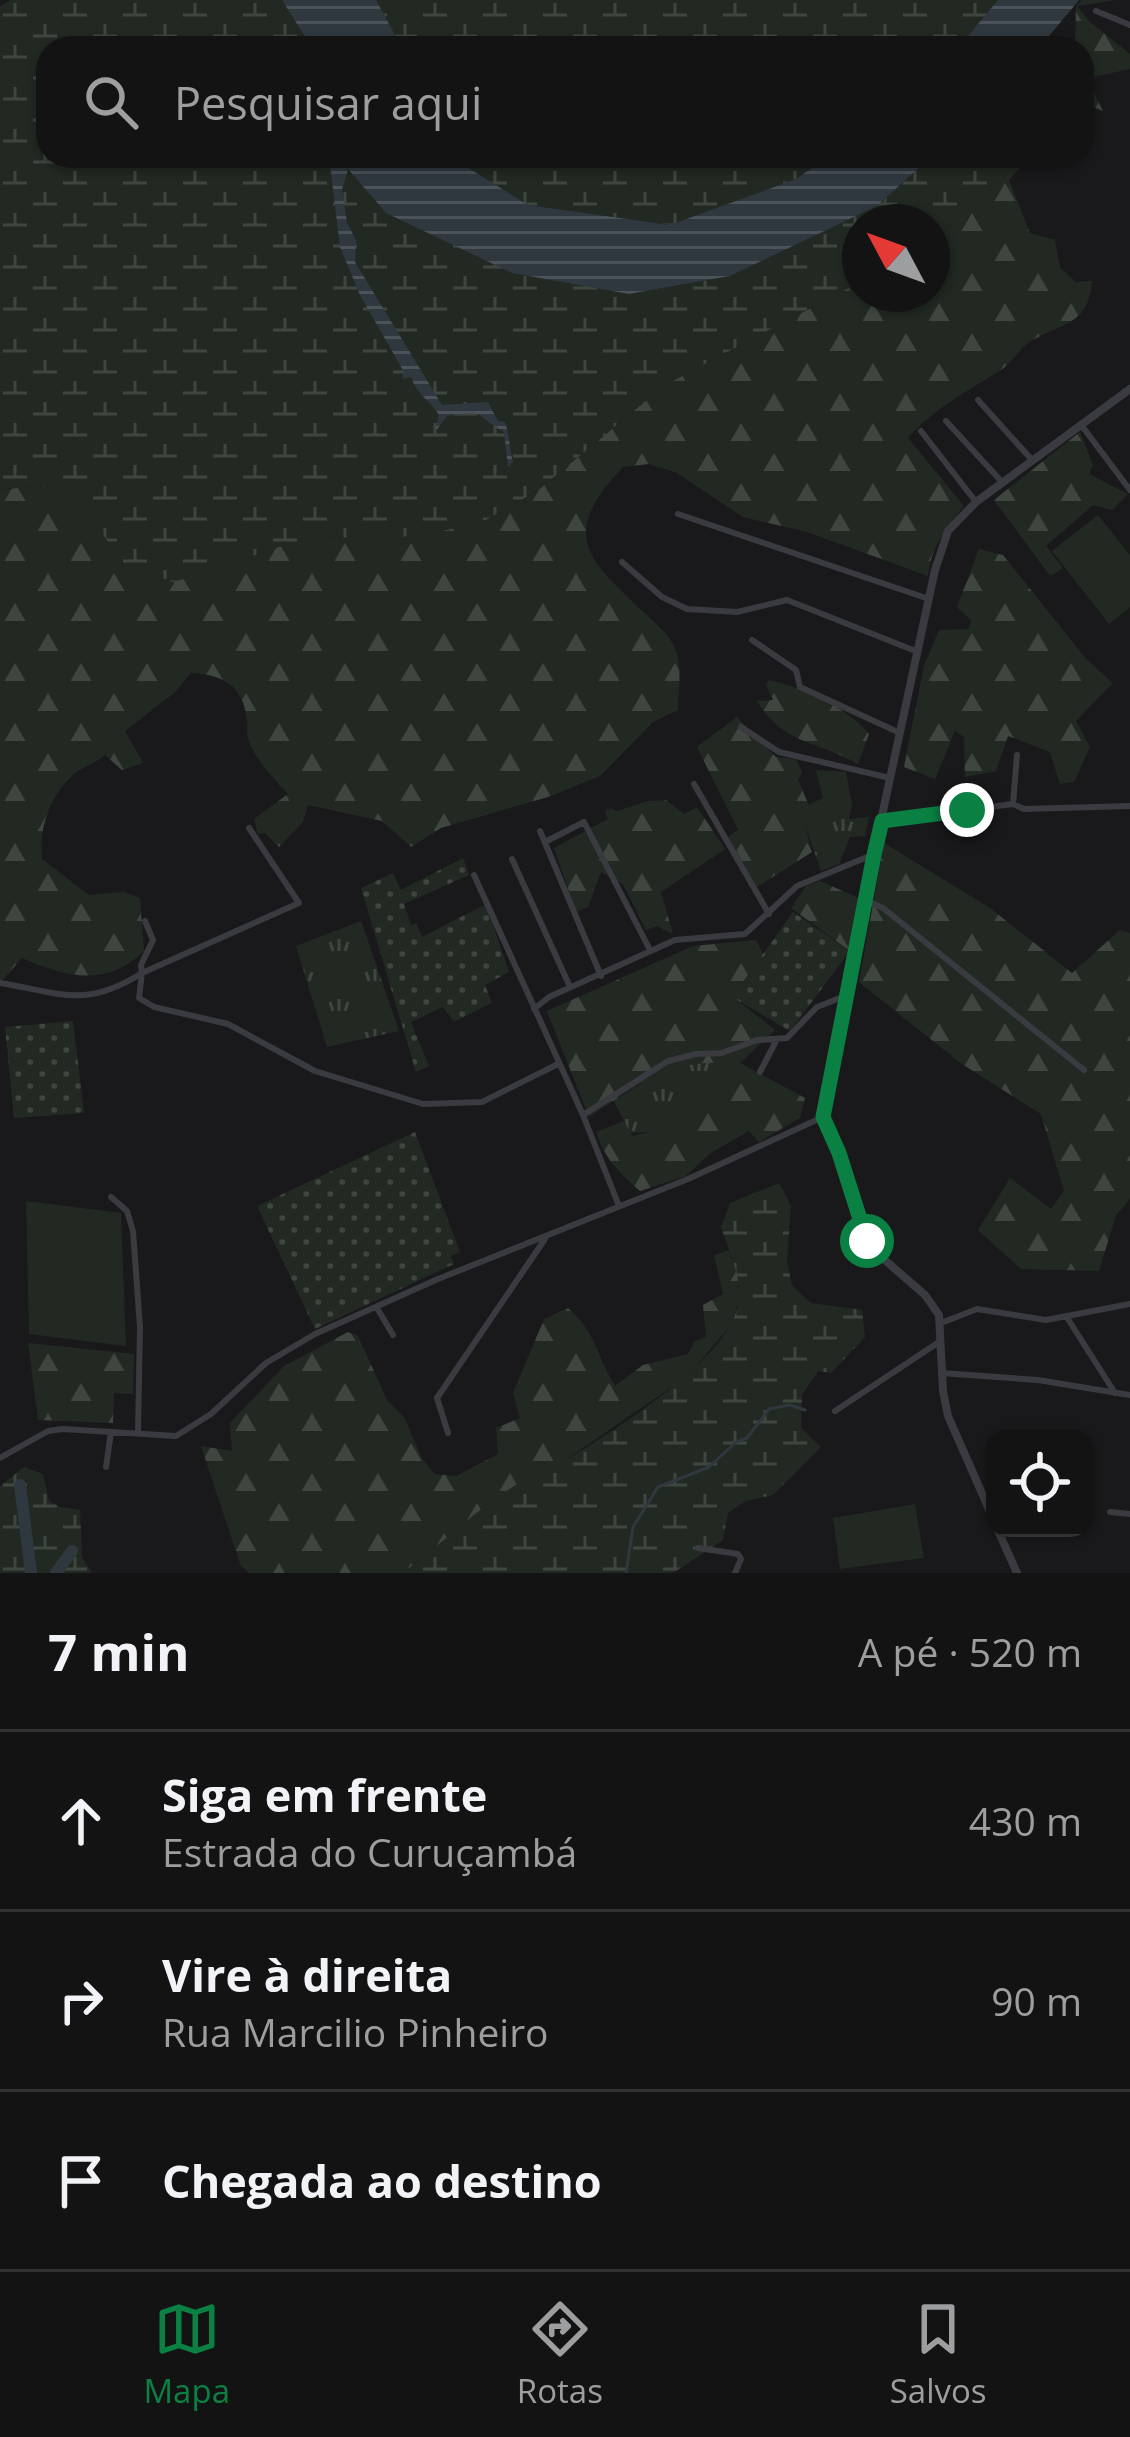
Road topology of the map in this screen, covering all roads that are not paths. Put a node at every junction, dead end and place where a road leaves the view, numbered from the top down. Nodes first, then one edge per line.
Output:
1 (1096, 10) dead end
2 (1130, 25) edge
3 (1130, 389) edge
4 (978, 400) dead end
5 (946, 421) dead end
6 (1080, 424) junction
7 (921, 431) dead end
8 (1032, 460) junction
9 (1002, 482) junction
10 (1130, 490) edge
11 (976, 502) junction
12 (678, 514) dead end
13 (622, 562) dead end
14 (929, 599) junction
15 (752, 640) dead end
16 (918, 652) junction
17 (741, 727) dead end
18 (900, 733) junction
19 (1017, 755) dead end
20 (890, 778) junction
21 (694, 784) dead end
22 (1012, 804) junction
23 (1130, 806) edge
24 (882, 821) junction
25 (250, 828) dead end
26 (540, 831) dead end
27 (545, 842) junction
28 (874, 855) junction
29 (512, 859) dead end
30 (473, 875) dead end
31 (865, 900) junction
32 (769, 914) junction
33 (145, 921) dead end
34 (650, 950) junction
35 (142, 973) junction
36 (601, 976) junction
37 (0, 983) edge
38 (570, 987) junction
39 (847, 995) junction
40 (534, 1009) junction
41 (776, 1041) junction
42 (558, 1064) junction
43 (1084, 1070) dead end
44 (760, 1072) dead end
45 (583, 1115) junction
46 (823, 1117) junction
47 (111, 1197) dead end
48 (619, 1206) junction
49 (548, 1236) junction
50 (1130, 1304) edge
51 (377, 1308) junction
52 (1066, 1316) junction
53 (941, 1323) junction
54 (393, 1335) dead end
55 (939, 1342) junction
56 (941, 1373) junction
57 (1115, 1393) junction
58 (1130, 1395) edge
59 (835, 1411) dead end
60 (110, 1432) junction
61 (138, 1432) junction
62 (448, 1433) dead end
63 (0, 1458) edge
64 (106, 1467) dead end
65 (986, 1503) edge
66 (1110, 1512) dead end
67 (1130, 1514) edge
68 (1001, 1537) edge
69 (698, 1548) dead end
70 (735, 1573) edge
71 (1018, 1573) edge

1 - 2 street
3 - 6 street
4 - 8 street
5 - 9 street
6 - 8 street
6 - 10 street
7 - 11 street
8 - 9 street
9 - 11 street
11 - 14 street
12 - 14 street
13 - 16 street
14 - 16 street
15 - 18 street
16 - 18 street
17 - 20 street
18 - 20 street
19 - 22 street
20 - 24 street
21 - 32 street
22 - 23 street
22 - 24 street
24 - 28 street
25 - 35 street
26 - 27 street
27 - 34 street
27 - 36 street
28 - 31 street
28 - 32 street
29 - 38 street
30 - 40 street
31 - 39 street
31 - 43 street
32 - 34 street
33 - 35 street
34 - 36 street
35 - 37 street
35 - 42 street
36 - 38 street
38 - 40 street
39 - 41 street
39 - 46 street
40 - 42 street
41 - 44 street
41 - 45 street
42 - 45 street
45 - 48 street
46 - 48 street
46 - 53 street
47 - 61 street
48 - 49 street
49 - 51 street
49 - 62 street
50 - 52 street
51 - 54 street
51 - 61 street
52 - 53 street
52 - 57 street
53 - 55 street
55 - 56 street
55 - 59 street
56 - 57 street
56 - 65 street
57 - 58 street
60 - 61 street
60 - 63 street
60 - 64 street
66 - 67 street
68 - 71 street
69 - 70 street

